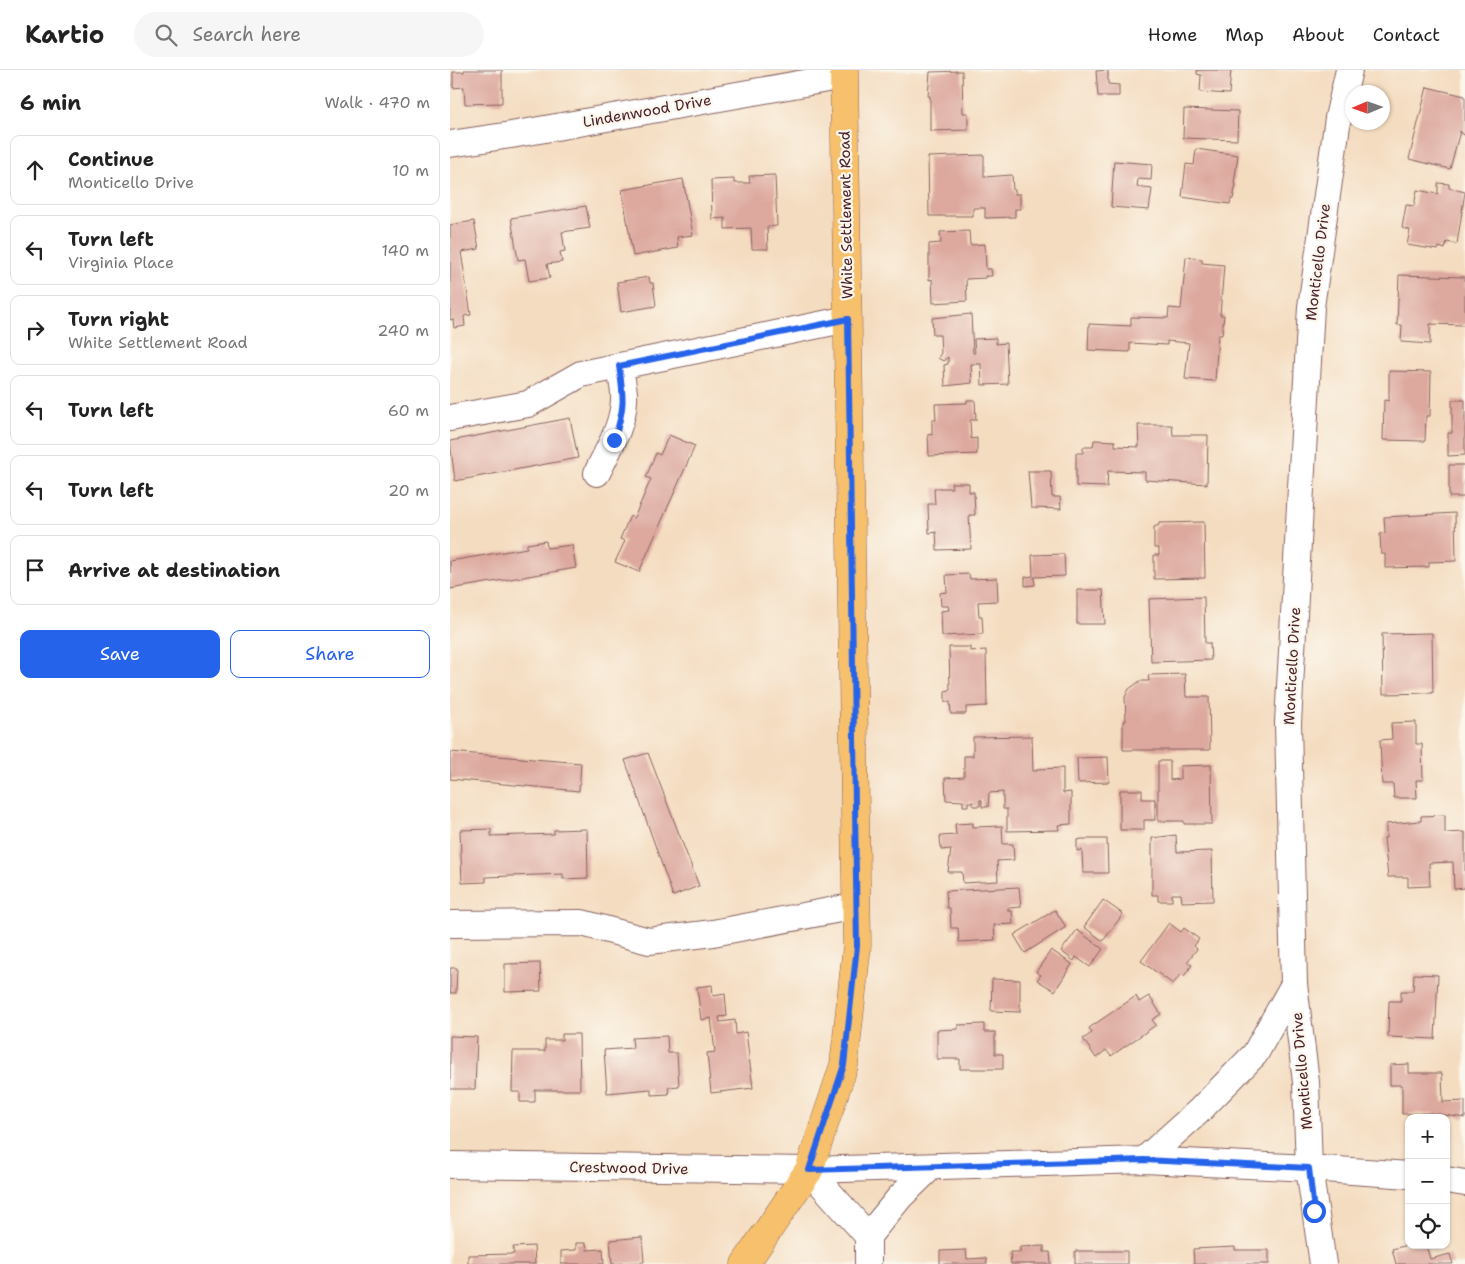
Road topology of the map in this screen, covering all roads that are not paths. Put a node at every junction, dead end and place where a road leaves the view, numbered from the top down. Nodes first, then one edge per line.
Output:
1 (1349, 70) edge
2 (844, 73) edge
3 (450, 144) edge
4 (848, 319) junction
5 (619, 366) junction
6 (450, 418) edge
7 (597, 473) dead end
8 (856, 906) junction
9 (450, 924) edge
10 (1294, 984) junction
11 (1144, 1160) junction
12 (450, 1165) edge
13 (931, 1167) junction
14 (1309, 1168) junction
15 (809, 1170) junction
16 (1405, 1176) edge
17 (1450, 1181) edge
18 (1465, 1183) edge
19 (868, 1236) junction
20 (745, 1264) edge
21 (868, 1264) edge
22 (1324, 1264) edge

1 - 10 street, Monticello Drive
2 - 3 street, Lindenwood Drive
2 - 4 main road, White Settlement Road
4 - 5 street
4 - 8 main road, White Settlement Road
5 - 6 street
5 - 7 street
8 - 9 street
8 - 15 main road, White Settlement Road
10 - 11 street
10 - 14 street, Monticello Drive
11 - 13 street, Crestwood Drive
11 - 14 street, Crestwood Drive
12 - 15 street, Crestwood Drive
13 - 15 street, Crestwood Drive
13 - 19 street
14 - 16 street, Crestwood Drive
14 - 22 street, Monticello Drive
15 - 19 street
15 - 20 main road, White Settlement Road
17 - 18 street
19 - 21 street

